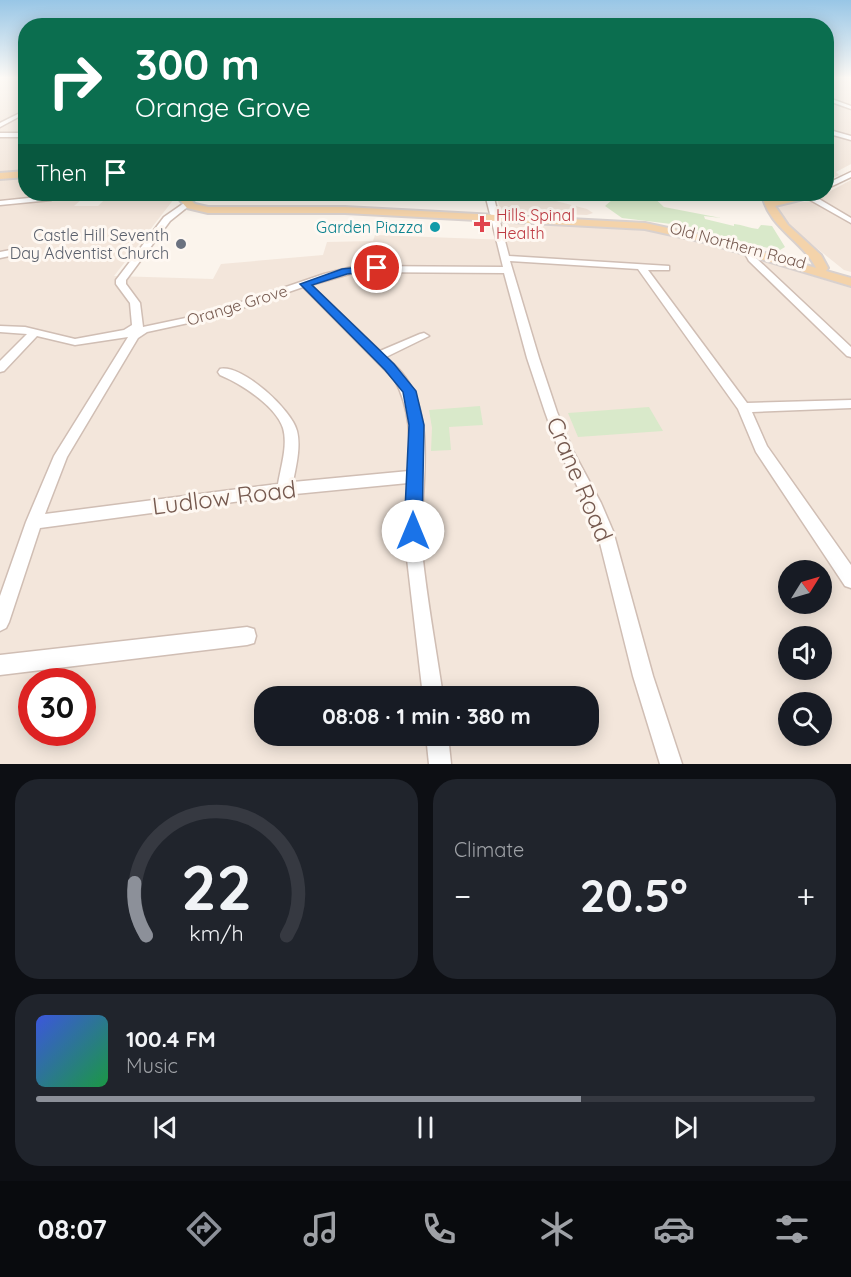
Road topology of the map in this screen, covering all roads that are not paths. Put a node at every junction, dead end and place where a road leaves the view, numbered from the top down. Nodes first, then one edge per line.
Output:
1 (18, 115) edge
2 (0, 124) edge
3 (834, 133) edge
4 (0, 135) edge
5 (18, 135) edge
6 (851, 138) edge
7 (18, 175) edge
8 (850, 175) edge
9 (0, 176) edge
10 (834, 183) edge
11 (40, 201) dead end
12 (191, 201) edge
13 (491, 201) edge
14 (765, 201) edge
15 (766, 201) edge
16 (817, 201) edge
17 (0, 203) edge
18 (495, 216) junction
19 (604, 221) junction
20 (851, 221) edge
21 (793, 246) junction
22 (746, 248) junction
23 (21, 251) dead end
24 (0, 255) edge
25 (506, 264) junction
26 (805, 265) junction
27 (641, 267) junction
28 (666, 268) dead end
29 (821, 270) junction
30 (336, 273) junction
31 (851, 277) edge
32 (851, 282) edge
33 (305, 284) junction
34 (325, 304) junction
35 (0, 329) edge
36 (136, 331) junction
37 (35, 332) junction
38 (424, 336) dead end
39 (851, 353) edge
40 (379, 356) junction
41 (0, 368) edge
42 (224, 372) dead end
43 (851, 404) edge
44 (744, 408) junction
45 (415, 476) junction
46 (285, 489) junction
47 (34, 522) junction
48 (851, 580) edge
49 (7, 584) edge
50 (0, 622) edge
51 (248, 636) dead end
52 (0, 665) edge
53 (432, 686) edge
54 (438, 746) edge
55 (440, 764) edge
56 (671, 764) edge

1 - 2 street
3 - 6 street
4 - 5 street
7 - 9 main road
8 - 10 street
11 - 17 street
12 - 18 main road
12 - 36 street
13 - 18 street, Crane Road
14 - 21 main road
15 - 29 main road
16 - 20 street
18 - 19 main road
18 - 25 street, Crane Road
19 - 22 main road, Old Northern Road
19 - 22 main road, Old Northern Road
21 - 22 main road
21 - 26 main road
22 - 26 main road, Old Northern Road
22 - 39 street
23 - 24 street
25 - 27 street, Orange Grove
25 - 30 street, Orange Grove
25 - 56 street, Crane Road
26 - 29 main road, Old Northern Road
27 - 28 street, Orange Grove
27 - 44 street
29 - 31 main road, Old Northern Road
29 - 32 main road, Old Northern Road
30 - 33 street, Orange Grove
30 - 34 street
33 - 34 street
33 - 36 street, Orange Grove
34 - 40 street
35 - 37 street, Orange Grove
36 - 37 street, Orange Grove
36 - 47 street
37 - 41 street
38 - 40 street
40 - 45 street
42 - 46 street
43 - 44 street
44 - 48 street
45 - 46 street, Ludlow Road
45 - 53 street
46 - 47 street, Ludlow Road
47 - 49 street
49 - 50 street
51 - 52 street
54 - 55 street

